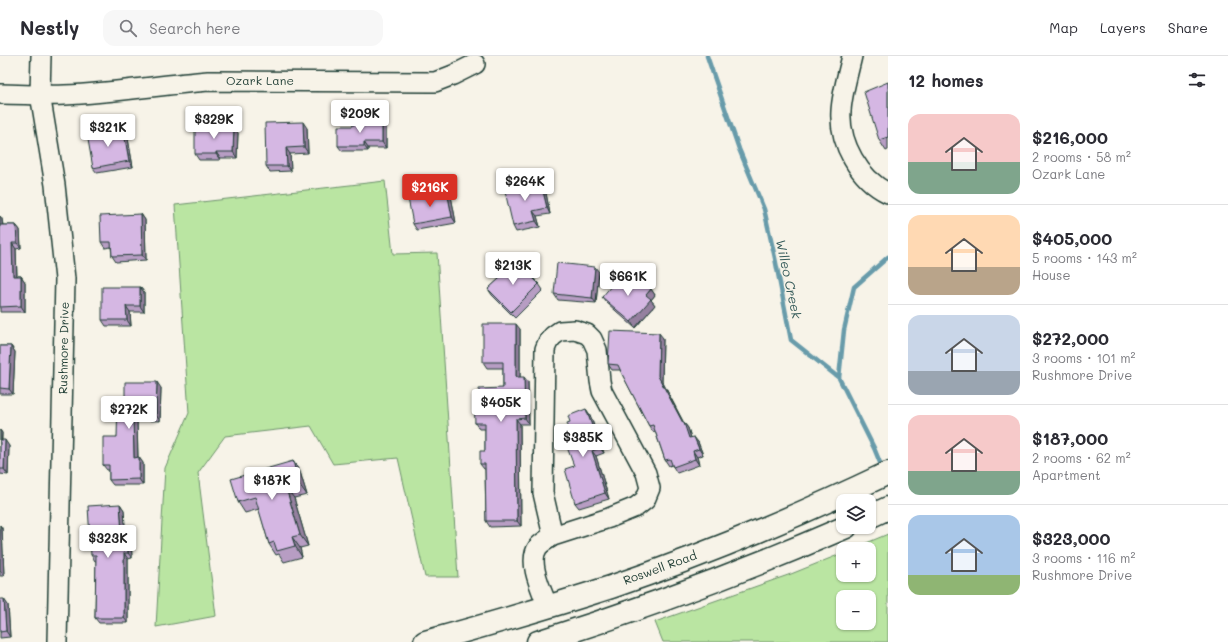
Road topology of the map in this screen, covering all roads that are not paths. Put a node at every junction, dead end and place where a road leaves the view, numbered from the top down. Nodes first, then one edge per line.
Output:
1 (41, 56) edge
2 (852, 56) edge
3 (476, 64) dead end
4 (0, 94) edge
5 (40, 94) junction
6 (888, 193) edge
7 (888, 473) edge
8 (888, 508) edge
9 (876, 514) edge
10 (836, 531) edge
11 (553, 536) junction
12 (548, 607) junction
13 (57, 642) edge
14 (425, 642) edge
15 (538, 642) edge

1 - 5 street, Rushmore Drive
2 - 6 street
3 - 5 street, Ozark Lane
4 - 5 street, Ozark Lane
5 - 13 street, Rushmore Drive
7 - 12 highway, Roswell Road
8 - 9 highway
10 - 15 highway
11 - 11 street
11 - 12 street
12 - 14 highway, Roswell Road

